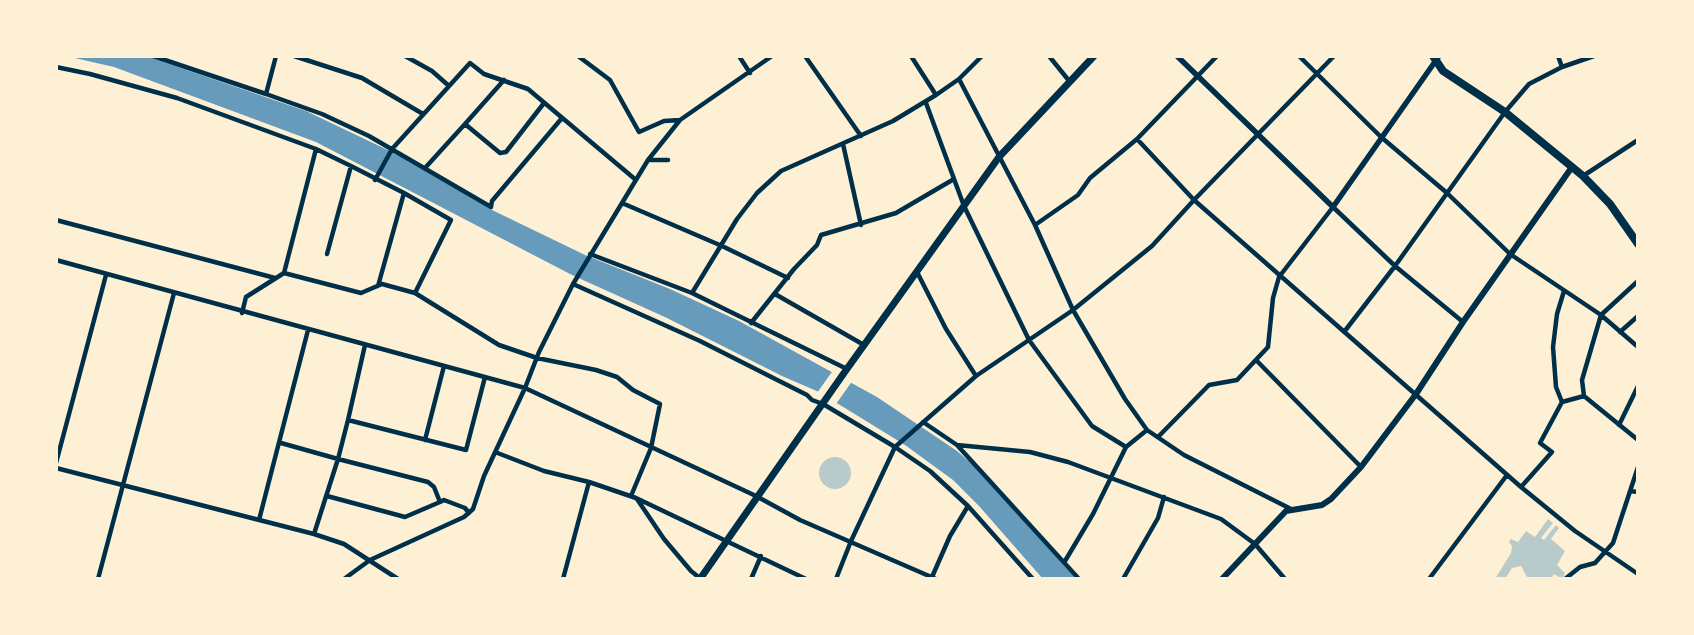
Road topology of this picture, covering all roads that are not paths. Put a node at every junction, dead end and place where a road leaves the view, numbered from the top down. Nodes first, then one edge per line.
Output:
1 (153, 56) edge
2 (276, 56) edge
3 (294, 56) edge
4 (316, 56) edge
5 (405, 56) edge
6 (578, 56) edge
7 (740, 56) edge
8 (772, 56) edge
9 (805, 56) edge
10 (911, 56) edge
11 (982, 56) edge
12 (1049, 56) edge
13 (1094, 56) edge
14 (1177, 56) edge
15 (1217, 56) edge
16 (1299, 56) edge
17 (1334, 56) edge
18 (1558, 56) edge
19 (1594, 56) edge
20 (162, 58) edge
21 (1437, 58) edge
22 (315, 62) junction
23 (56, 67) edge
24 (1562, 67) junction
25 (750, 73) junction
26 (1317, 74) junction
27 (1197, 76) junction
28 (959, 79) junction
29 (504, 80) junction
30 (1070, 82) junction
31 (449, 86) junction
32 (266, 94) junction
33 (936, 95) junction
34 (544, 103) junction
35 (926, 103) junction
36 (1505, 112) junction
37 (423, 114) junction
38 (562, 118) junction
39 (680, 120) junction
40 (465, 124) junction
41 (1257, 134) junction
42 (862, 136) junction
43 (1381, 137) junction
44 (1136, 139) junction
45 (1638, 140) edge
46 (844, 144) junction
47 (316, 149) junction
48 (391, 150) junction
49 (999, 157) junction
50 (648, 160) junction
51 (668, 160) dead end
52 (351, 166) junction
53 (1572, 167) junction
54 (425, 168) junction
55 (1583, 176) junction
56 (376, 178) junction
57 (636, 180) junction
58 (954, 180) junction
59 (404, 193) junction
60 (1447, 193) junction
61 (1194, 200) junction
62 (622, 203) junction
63 (964, 206) junction
64 (1333, 207) junction
65 (56, 220) edge
66 (1035, 224) junction
67 (861, 225) junction
68 (1638, 244) edge
69 (722, 246) junction
70 (327, 254) dead end
71 (590, 254) junction
72 (1510, 254) junction
73 (56, 260) edge
74 (1395, 266) junction
75 (917, 272) junction
76 (284, 273) junction
77 (106, 275) junction
78 (1279, 277) junction
79 (275, 278) junction
80 (788, 278) junction
81 (1638, 281) edge
82 (574, 283) junction
83 (378, 286) junction
84 (1564, 291) junction
85 (174, 293) junction
86 (415, 293) junction
87 (692, 293) junction
88 (775, 294) junction
89 (1073, 310) junction
90 (242, 313) junction
91 (1601, 315) junction
92 (1638, 316) edge
93 (1463, 322) junction
94 (752, 323) junction
95 (308, 330) junction
96 (1344, 332) junction
97 (1620, 332) junction
98 (1029, 340) junction
99 (864, 345) junction
100 (365, 346) junction
101 (1638, 347) edge
102 (537, 358) junction
103 (1257, 361) junction
104 (444, 366) junction
105 (845, 371) junction
106 (976, 376) junction
107 (485, 377) junction
108 (1638, 386) edge
109 (525, 388) junction
110 (1416, 394) junction
111 (1584, 396) junction
112 (825, 401) junction
113 (1562, 402) junction
114 (348, 420) junction
115 (922, 423) junction
116 (1619, 425) junction
117 (1147, 430) junction
118 (1158, 437) junction
119 (425, 440) junction
120 (1638, 440) edge
121 (281, 443) junction
122 (957, 445) junction
123 (897, 446) junction
124 (1126, 447) junction
125 (651, 448) junction
126 (495, 452) junction
127 (338, 458) junction
128 (56, 463) edge
129 (1361, 467) junction
130 (1638, 467) edge
131 (56, 468) edge
132 (1507, 476) junction
133 (1111, 477) junction
134 (589, 482) junction
135 (122, 485) junction
136 (1521, 487) junction
137 (1630, 491) junction
138 (1638, 492) edge
139 (327, 496) junction
140 (756, 496) junction
141 (1164, 496) junction
142 (634, 497) junction
143 (440, 502) junction
144 (968, 506) junction
145 (1291, 509) junction
146 (469, 513) junction
147 (259, 520) junction
148 (314, 534) junction
149 (726, 539) junction
150 (850, 541) junction
151 (1255, 544) junction
152 (1606, 553) junction
153 (761, 556) junction
154 (370, 560) junction
155 (1065, 561) junction
156 (1638, 574) edge
157 (700, 578) edge
158 (934, 578) edge
159 (98, 579) edge
160 (344, 579) edge
161 (398, 579) edge
162 (563, 579) edge
163 (751, 579) edge
164 (806, 579) edge
165 (836, 579) edge
166 (1034, 579) edge
167 (1080, 579) edge
168 (1123, 579) edge
169 (1222, 579) edge
170 (1285, 579) edge
171 (1429, 579) edge
172 (1565, 579) edge
173 (1634, 579) edge

1 - 20 street
2 - 32 street
3 - 22 street
4 - 22 street
5 - 31 street
6 - 39 street
7 - 25 street
8 - 25 street
9 - 42 street
10 - 33 street
11 - 28 street
12 - 30 street
13 - 30 main road
14 - 27 street
15 - 27 street
16 - 26 street
17 - 26 street
18 - 24 street
19 - 24 street
20 - 32 street
21 - 36 highway
21 - 43 street
22 - 37 street
23 - 47 street
24 - 36 street
25 - 39 street
26 - 41 street
26 - 43 street
27 - 41 street
27 - 44 street
28 - 33 street
28 - 49 street
29 - 31 street
29 - 34 street
29 - 40 street
30 - 49 main road
31 - 37 street
32 - 48 street
33 - 35 street
34 - 38 street
34 - 40 street
35 - 42 street
35 - 58 street
36 - 53 highway
36 - 60 street
37 - 48 street
38 - 54 street
38 - 57 street
39 - 50 street
40 - 54 street
41 - 61 street
41 - 64 street
42 - 46 street
43 - 60 street
43 - 64 street
44 - 61 street
44 - 66 street
45 - 55 street
46 - 67 street
46 - 69 street
47 - 52 street
47 - 76 street
48 - 54 street
48 - 56 street
49 - 63 main road
49 - 66 street
50 - 51 street
50 - 57 street
52 - 56 street
52 - 70 street
53 - 55 highway
53 - 72 main road
55 - 68 highway
56 - 59 street
57 - 62 street
58 - 63 street
58 - 67 street
59 - 83 street
59 - 86 street
60 - 72 street
60 - 74 street
61 - 78 street
61 - 89 street
62 - 69 street
62 - 71 street
63 - 75 main road
63 - 98 street
64 - 74 street
64 - 78 street
65 - 79 street
66 - 89 street
67 - 80 street
69 - 80 street
69 - 87 street
71 - 82 street
71 - 87 street
72 - 84 street
72 - 93 main road
73 - 77 street
74 - 93 street
74 - 96 street
75 - 99 main road
75 - 106 street
76 - 79 street
76 - 83 street
77 - 85 street
77 - 128 street
78 - 96 street
78 - 103 street
79 - 90 street
80 - 88 street
81 - 91 street
82 - 102 street
82 - 112 street
83 - 86 street
84 - 91 street
84 - 113 street
85 - 90 street
85 - 135 street
86 - 102 street
87 - 94 street
88 - 94 street
88 - 99 street
89 - 98 street
89 - 117 street
90 - 95 street
91 - 97 street
91 - 111 street
92 - 97 street
93 - 110 main road
94 - 105 street
95 - 100 street
95 - 121 street
96 - 110 street
97 - 101 street
98 - 106 street
98 - 124 street
99 - 105 main road
100 - 104 street
100 - 114 street
102 - 109 street
102 - 125 street
103 - 118 street
103 - 129 street
104 - 107 street
104 - 119 street
105 - 112 main road
106 - 115 street
107 - 109 street
107 - 119 street
108 - 116 street
109 - 125 street
109 - 126 street
110 - 129 main road
110 - 132 street
111 - 113 street
111 - 116 street
112 - 123 street
112 - 140 main road
113 - 136 street
114 - 119 street
114 - 127 street
115 - 122 street
115 - 123 street
116 - 120 street
117 - 118 street
117 - 124 street
118 - 145 street
121 - 127 street
121 - 147 street
122 - 133 street
122 - 155 street
123 - 144 street
123 - 150 street
124 - 133 street
125 - 140 street
125 - 142 street
126 - 134 street
126 - 146 street
127 - 139 street
127 - 143 street
129 - 145 main road
130 - 137 street
131 - 135 street
132 - 136 street
132 - 171 street
133 - 141 street
133 - 155 street
134 - 142 street
134 - 162 street
135 - 147 street
135 - 159 street
136 - 152 street
137 - 138 street
137 - 152 street
139 - 143 street
139 - 148 street
140 - 149 main road
140 - 150 street
141 - 151 street
141 - 168 street
142 - 149 street
142 - 157 street
143 - 146 street
144 - 158 street
144 - 166 street
145 - 151 main road
146 - 154 street
147 - 148 street
148 - 154 street
149 - 153 street
149 - 157 main road
150 - 158 street
150 - 165 street
151 - 169 main road
151 - 170 street
152 - 156 street
152 - 172 street
153 - 163 street
153 - 164 street
154 - 160 street
154 - 161 street
155 - 167 street
156 - 173 street

